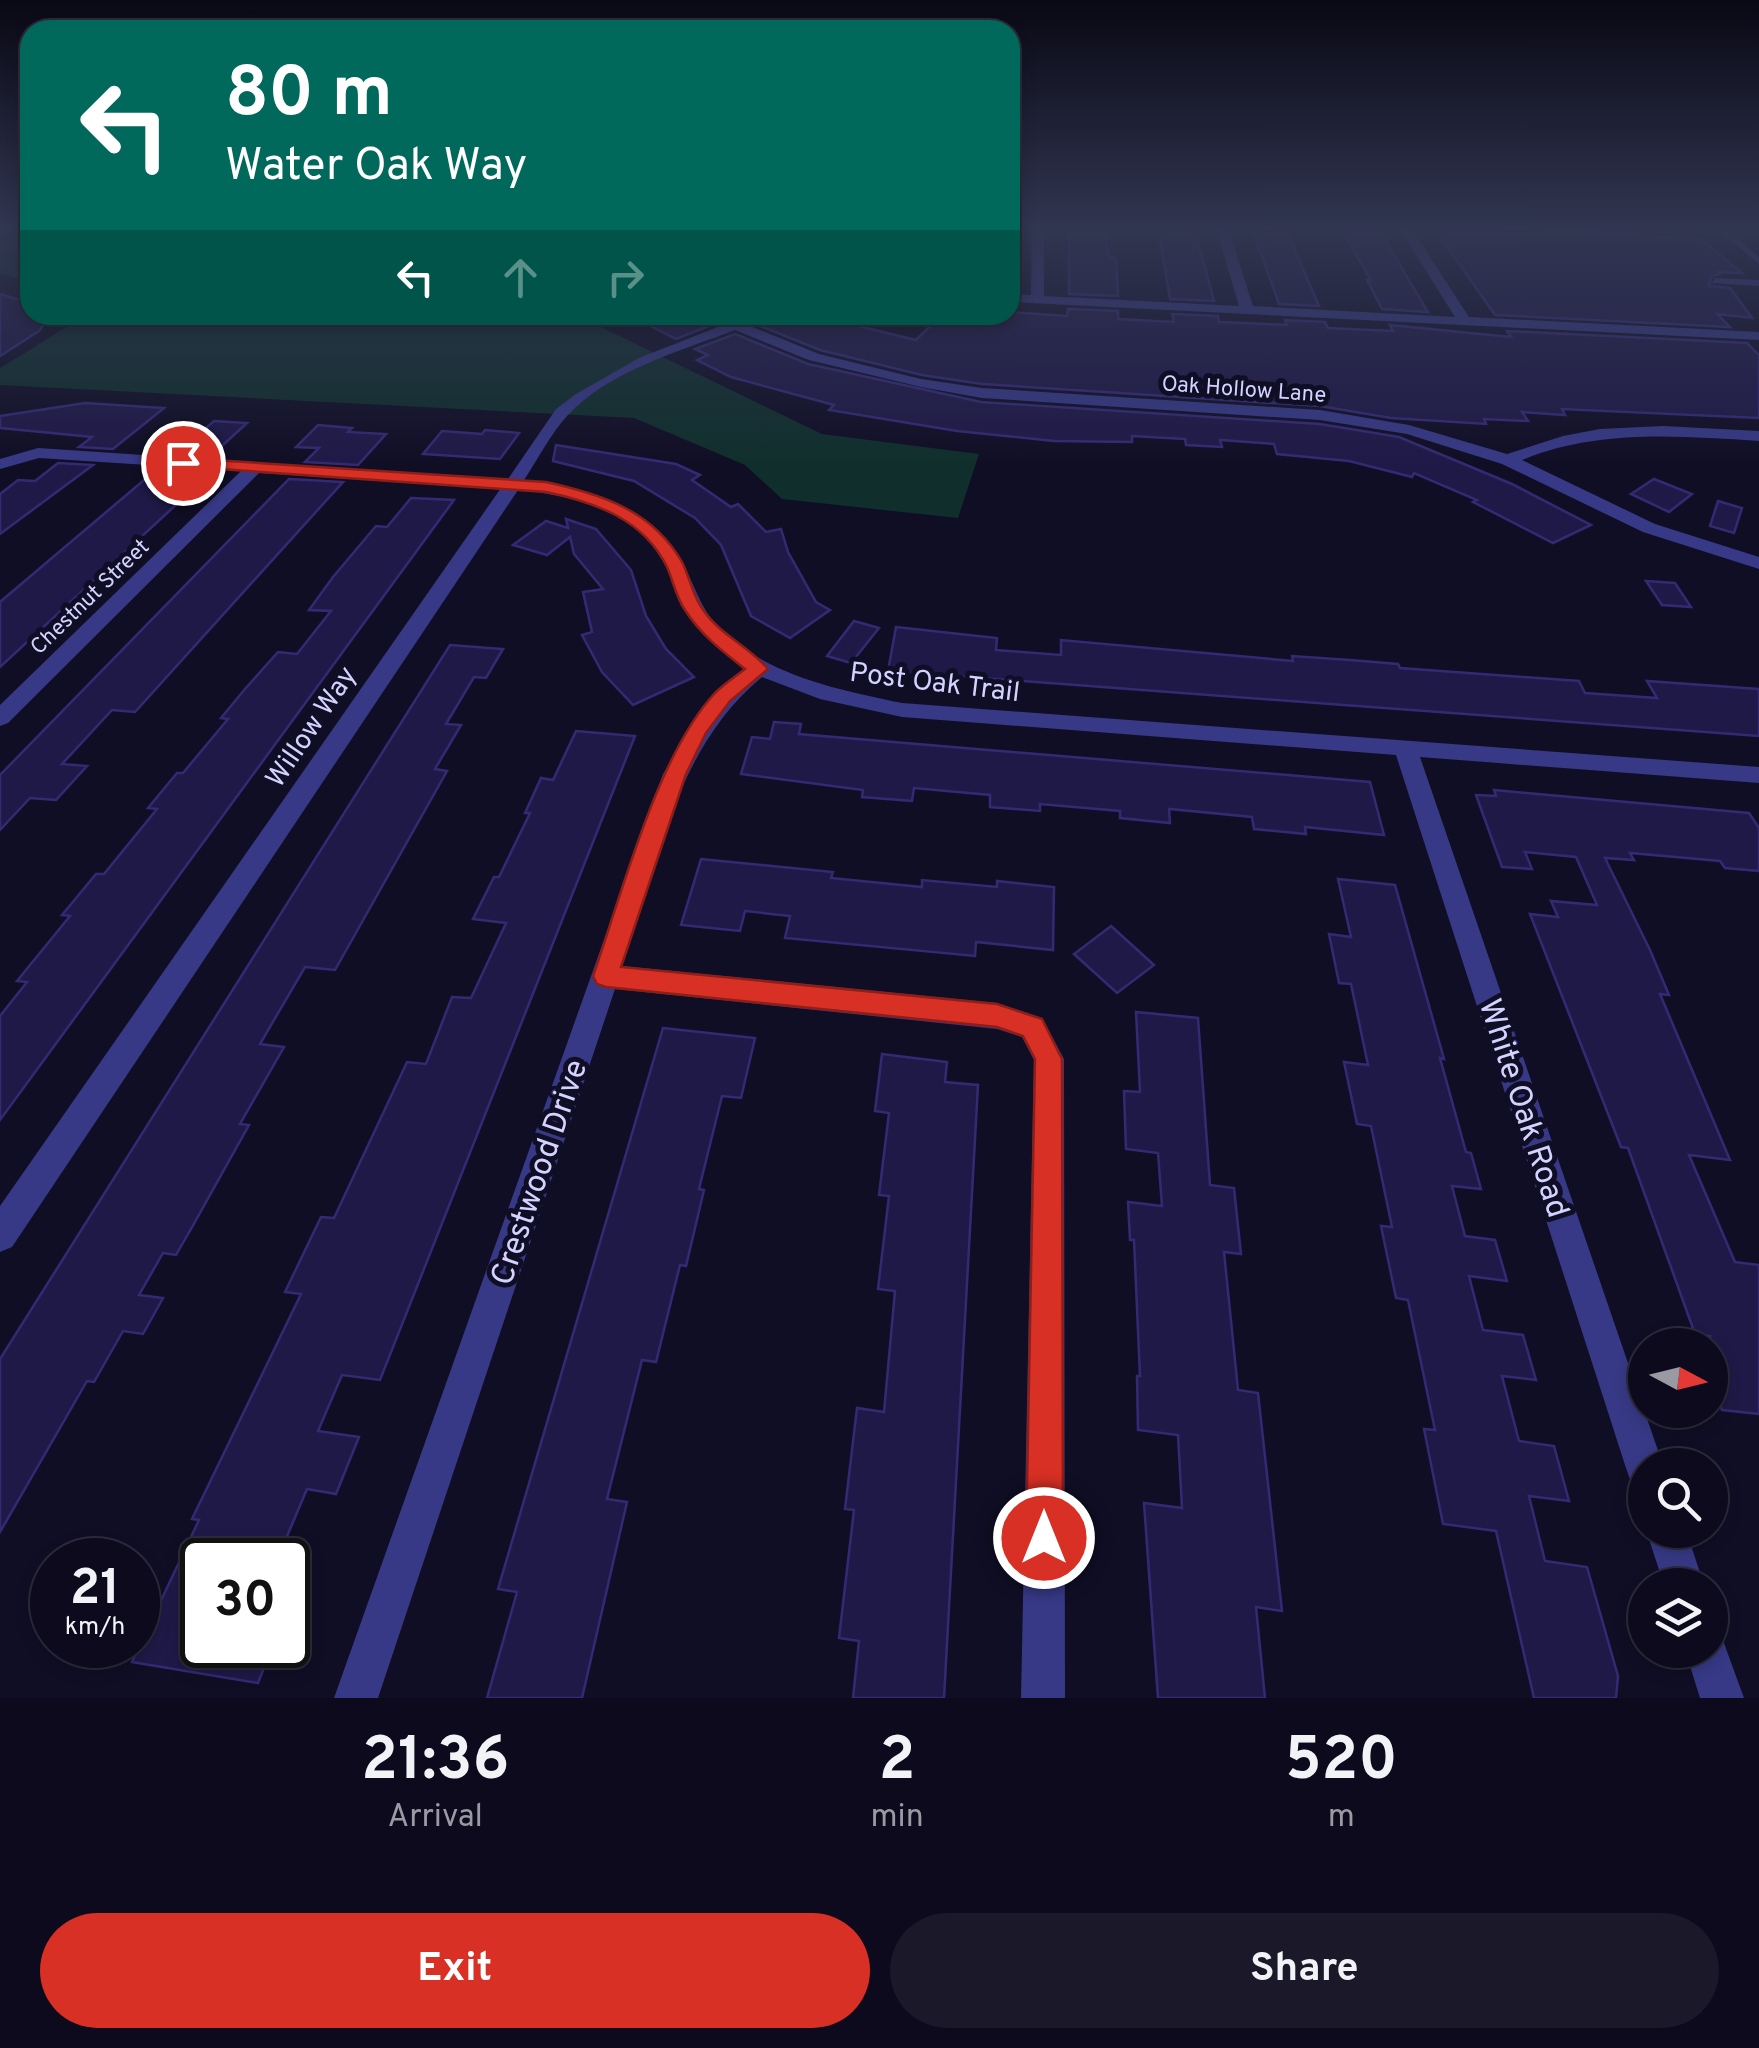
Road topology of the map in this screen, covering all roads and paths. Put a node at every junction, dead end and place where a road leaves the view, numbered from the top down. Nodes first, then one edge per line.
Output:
1 (1148, 307) edge
2 (1247, 307) edge
3 (1456, 307) edge
4 (1248, 312) junction
5 (1465, 322) junction
6 (734, 325) joint
7 (1759, 336) edge
8 (1759, 436) edge
9 (1508, 460) junction
10 (6, 461) edge
11 (256, 468) junction
12 (511, 484) junction
13 (1759, 563) edge
14 (758, 669) junction
15 (0, 718) edge
16 (1405, 748) junction
17 (1759, 775) edge
18 (606, 976) junction
19 (0, 1236) edge
20 (1638, 1448) edge
21 (1712, 1668) edge
22 (356, 1698) edge
23 (1043, 1698) edge
24 (1722, 1698) edge

1 - 4 street
2 - 4 street
3 - 5 street
4 - 5 street
5 - 7 street
6 - 9 street, Oak Hollow Lane
6 - 12 street, Willow Way
8 - 9 street
9 - 13 street, Oak Hollow Lane
10 - 11 street, Post Oak Trail
11 - 12 street, Post Oak Trail
11 - 15 street, Chestnut Street
12 - 14 street, Post Oak Trail
12 - 19 street, Willow Way
14 - 16 street, Post Oak Trail
14 - 18 street, Crestwood Drive
16 - 17 street, Post Oak Trail
16 - 20 street, White Oak Road
18 - 22 street, Crestwood Drive
18 - 23 street
21 - 24 street

